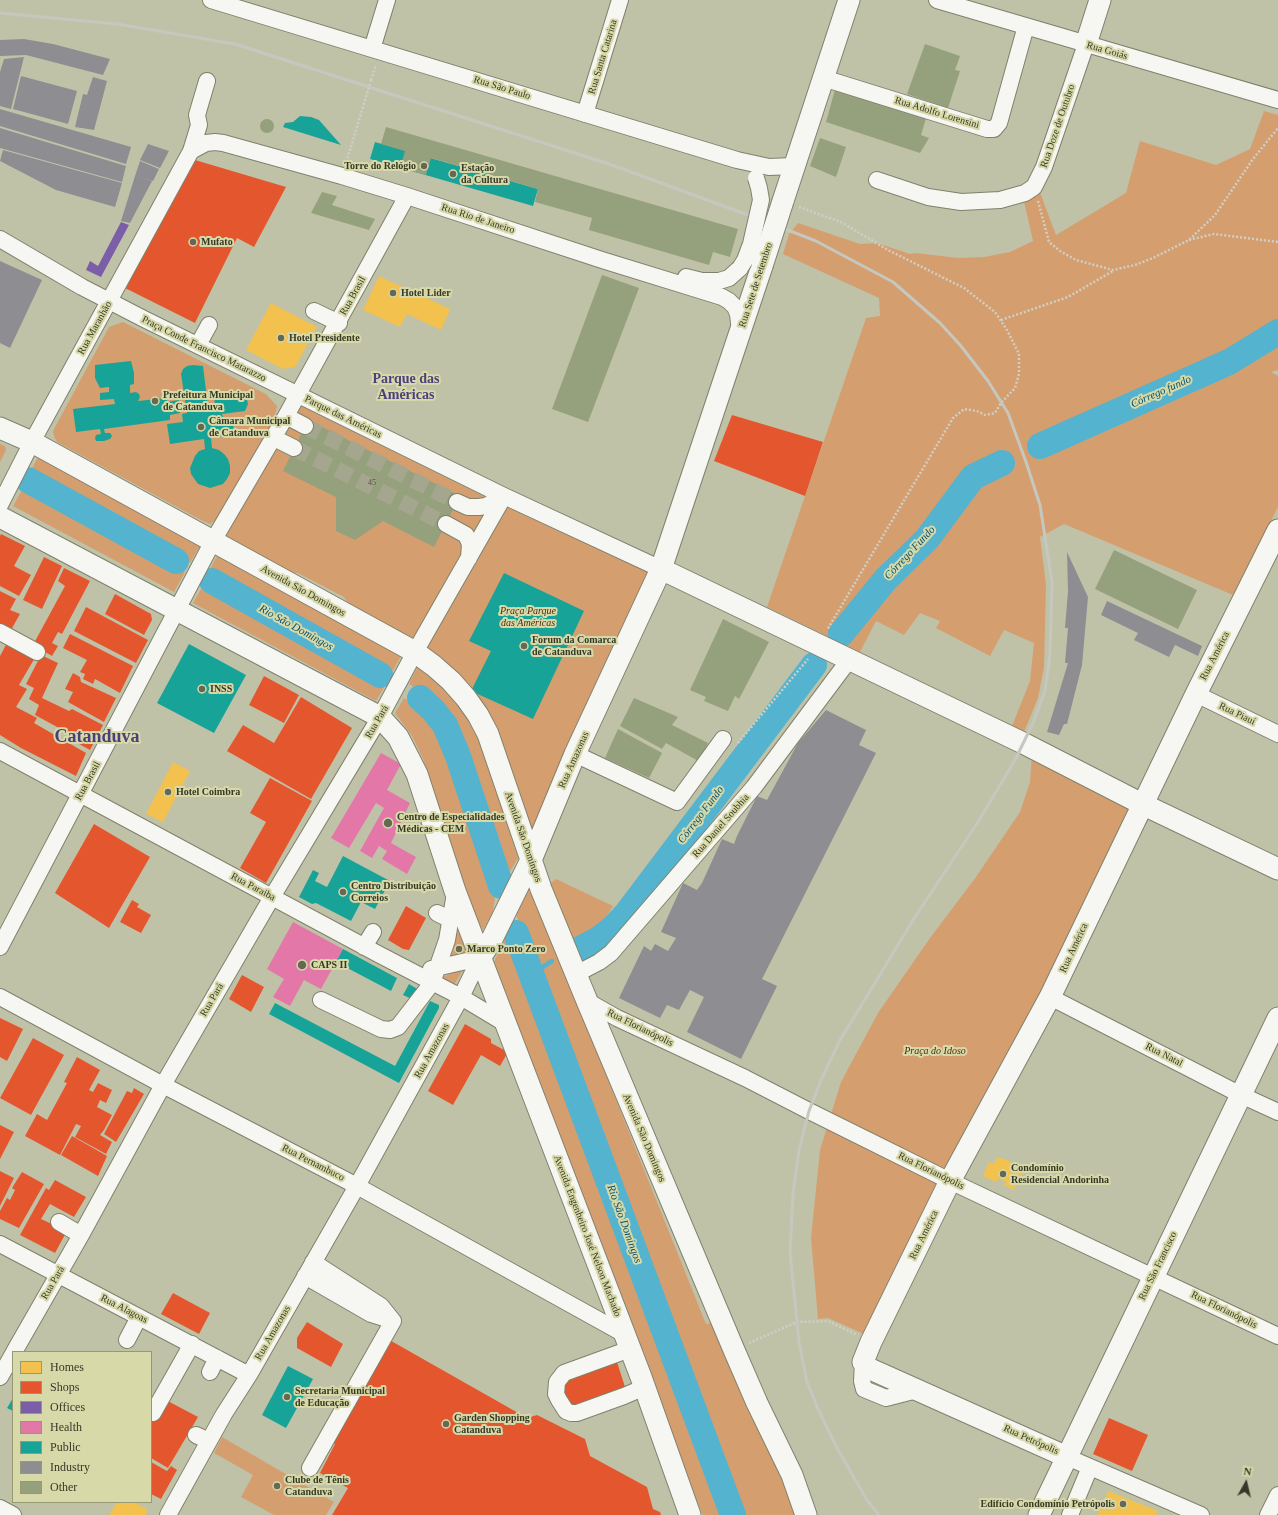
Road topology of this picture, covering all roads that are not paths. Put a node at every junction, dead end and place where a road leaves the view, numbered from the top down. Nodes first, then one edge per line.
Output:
1 (211, 0) edge
2 (387, 0) edge
3 (620, 0) edge
4 (849, 0) edge
5 (937, 0) edge
6 (1100, 0) edge
7 (1026, 26) junction
8 (1086, 44) junction
9 (372, 49) junction
10 (823, 78) junction
11 (207, 81) dead end
12 (1278, 100) edge
13 (585, 114) junction
14 (191, 151) junction
15 (737, 160) junction
16 (794, 166) junction
17 (877, 180) dead end
18 (407, 196) junction
19 (0, 239) edge
20 (602, 260) junction
21 (110, 302) junction
22 (314, 311) dead end
23 (338, 323) junction
24 (209, 325) dead end
25 (740, 334) junction
26 (198, 345) junction
27 (298, 396) junction
28 (286, 416) junction
29 (305, 426) tunnel mouth
30 (0, 428) edge
31 (274, 438) junction
32 (32, 442) junction
33 (294, 448) tunnel mouth
34 (504, 496) junction
35 (0, 505) edge
36 (0, 517) edge
37 (1278, 530) edge
38 (211, 546) junction
39 (469, 558) junction
40 (661, 569) junction
41 (179, 605) junction
42 (0, 632) edge
43 (37, 652) dead end
44 (413, 657) junction
45 (849, 660) junction
46 (1196, 694) junction
47 (382, 712) junction
48 (1278, 734) edge
49 (729, 742) road end
50 (0, 751) edge
51 (575, 754) junction
52 (81, 795) junction
53 (1142, 804) junction
54 (527, 868) junction
55 (1278, 869) edge
56 (455, 891) junction
57 (272, 896) junction
58 (437, 913) dead end
59 (451, 920) junction
60 (373, 932) dead end
61 (0, 947) edge
62 (364, 947) junction
63 (485, 950) junction
64 (573, 967) junction
65 (435, 976) junction
66 (1050, 996) junction
67 (0, 997) edge
68 (461, 997) junction
69 (321, 1000) dead end
70 (586, 1001) junction
71 (1278, 1018) edge
72 (506, 1024) junction
73 (163, 1086) junction
74 (1241, 1095) junction
75 (1278, 1112) edge
76 (950, 1181) junction
77 (357, 1186) junction
78 (59, 1222) dead end
79 (81, 1235) junction
80 (0, 1244) edge
81 (313, 1262) junction
82 (58, 1275) junction
83 (305, 1276) junction
84 (1153, 1276) junction
85 (139, 1317) junction
86 (389, 1318) junction
87 (1278, 1336) edge
88 (127, 1340) dead end
89 (627, 1341) junction
90 (192, 1344) junction
91 (15, 1351) edge
92 (12, 1356) edge
93 (218, 1358) junction
94 (863, 1362) joint
95 (210, 1372) dead end
96 (248, 1374) junction
97 (0, 1377) edge
98 (645, 1387) junction
99 (153, 1413) dead end
100 (1067, 1456) junction
101 (1090, 1467) junction
102 (310, 1468) dead end
103 (792, 1475) junction
104 (1278, 1495) edge
105 (0, 1508) edge
106 (14, 1515) edge
107 (168, 1515) edge
108 (690, 1515) edge
109 (806, 1515) edge
110 (819, 1515) edge
111 (1039, 1515) edge
112 (1070, 1515) edge
113 (1201, 1515) edge
114 (1268, 1515) edge

1 - 9 street, Rua São Paulo
2 - 9 street
3 - 13 street, Rua Santa Catarina
4 - 10 main road, Rua Sete de Setembro
5 - 7 street, Rua Goiás
6 - 8 main road, Rua Doze de Outubro
7 - 8 street, Rua Goiás
7 - 10 street, Rua Adolfo Lorensini
8 - 12 street, Rua Goiás
8 - 17 street, Rua Doze de Outubro
9 - 13 street, Rua São Paulo
10 - 16 main road, Rua Sete de Setembro
11 - 14 street, Rua Maranhão
13 - 15 street, Rua São Paulo
14 - 18 street, Rua Rio de Janeiro
14 - 21 street, Rua Maranhão
15 - 16 street, Rua São Paulo
15 - 20 street, bridge
16 - 25 main road, Rua Sete de Setembro, bridge
18 - 20 street, Rua Rio de Janeiro
18 - 23 street, Rua Brasil
19 - 21 street, Praça Conde Francisco Matarazzo
20 - 25 street, Rua Rio de Janeiro
21 - 26 street, Praça Conde Francisco Matarazzo
21 - 32 street, Rua Maranhão
22 - 23 street
23 - 27 street, Rua Brasil
24 - 26 street
25 - 40 main road, Rua Sete de Setembro
26 - 27 street, Praça Conde Francisco Matarazzo
27 - 28 street, Parque das Américas
27 - 34 street, Parque das Américas
28 - 29 street
28 - 31 street, Parque das Américas
30 - 32 main road, Avenida São Domingos
31 - 33 street
31 - 38 street, Parque das Américas
32 - 35 street, Rua Maranhão
32 - 38 main road, Avenida São Domingos
34 - 39 street
34 - 39 street
34 - 40 street, Parque das Américas
36 - 41 main road
37 - 46 main road, Rua América
38 - 41 street, Rua Brasil
38 - 44 main road, Avenida São Domingos
39 - 44 street
40 - 45 main road
40 - 51 main road, Rua Amazonas
41 - 47 main road
41 - 52 street, Rua Brasil
42 - 43 street
44 - 47 street, Rua Pará
44 - 54 main road, Avenida São Domingos
45 - 53 main road
45 - 64 street, Rua Daniel Soubhia
46 - 48 street, Rua Piauí
46 - 53 main road, Rua América
47 - 56 main road
47 - 57 street, Rua Pará
49 - 51 street
50 - 52 street, Rua Paraiba
51 - 54 main road, Rua Amazonas
52 - 57 street, Rua Paraiba
52 - 61 street, Rua Brasil
53 - 55 main road
53 - 66 main road, Rua América
54 - 63 main road, Rua Amazonas
54 - 64 main road, Avenida São Domingos
56 - 59 street
56 - 63 main road
57 - 62 street, Rua Paraiba
57 - 73 street, Rua Pará
58 - 59 street
59 - 65 street
60 - 62 street
62 - 65 street, Rua Paraiba
63 - 65 street
63 - 68 street, Rua Amazonas
63 - 72 main road, Avenida Engenheiro José Nelson Machado
64 - 70 main road, Avenida São Domingos
65 - 68 street, Rua Paraiba
65 - 69 street
66 - 74 street, Rua Natal
66 - 76 main road, Rua América
67 - 73 street, Rua Pernambuco
68 - 72 street, Rua Paraiba
68 - 77 street, Rua Amazonas
70 - 76 street, Rua Florianópolis
70 - 103 main road, Avenida São Domingos
71 - 74 main road, Rua São Francisco
72 - 89 main road, Avenida Engenheiro José Nelson Machado
73 - 77 street, Rua Pernambuco
73 - 79 street, Rua Pará
74 - 75 street, Rua Natal
74 - 84 main road, Rua São Francisco
76 - 84 street, Rua Florianópolis
76 - 94 main road, Rua América
77 - 81 street, Rua Amazonas
77 - 89 street, Rua Pernambuco
78 - 79 street
79 - 82 street, Rua Pará
80 - 82 street, Rua Alagoas
81 - 83 street, Rua Amazonas
81 - 86 street
82 - 85 street, Rua Alagoas
82 - 91 street, Rua Pará
83 - 86 street
83 - 96 street, Rua Amazonas
84 - 87 street, Rua Florianópolis
84 - 100 main road, Rua São Francisco
85 - 88 street
85 - 90 street, Rua Alagoas
86 - 102 street
89 - 98 main road, Avenida Engenheiro José Nelson Machado
89 - 98 street
90 - 93 street, Rua Alagoas
90 - 99 street
92 - 97 street, Rua Pará
93 - 95 street
93 - 96 street, Rua Alagoas
94 - 100 main road, Rua Petrópolis
96 - 107 street, Rua Amazonas
98 - 108 main road, Avenida Engenheiro José Nelson Machado
100 - 101 street, Rua Petrópolis
100 - 111 main road, Rua São Francisco
101 - 112 street
101 - 113 street, Rua Petrópolis
103 - 109 main road, Avenida São Domingos
103 - 110 main road, Avenida São Domingos
104 - 114 street
105 - 106 street

